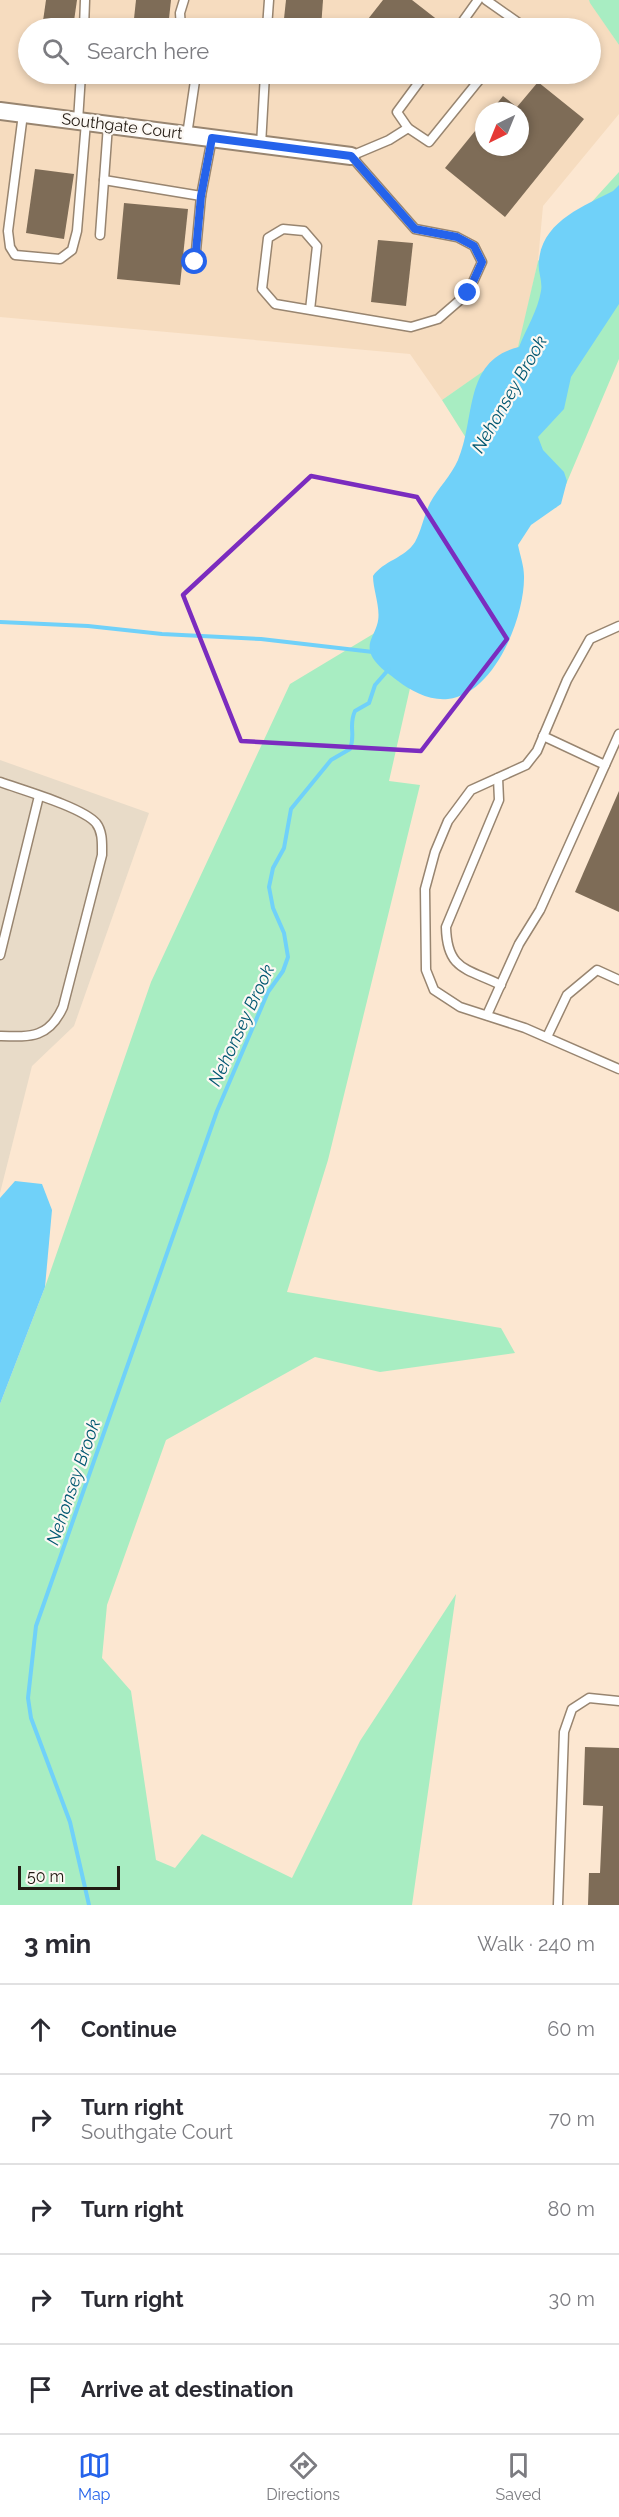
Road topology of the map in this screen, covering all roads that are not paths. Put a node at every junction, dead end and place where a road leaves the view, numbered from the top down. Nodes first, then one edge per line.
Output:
1 (86, 0) edge
2 (184, 0) edge
3 (269, 0) edge
4 (478, 0) edge
5 (486, 0) edge
6 (85, 18) edge
7 (180, 18) edge
8 (268, 18) edge
9 (465, 18) edge
10 (511, 18) edge
11 (81, 84) edge
12 (195, 84) edge
13 (264, 84) edge
14 (418, 84) edge
15 (476, 84) edge
16 (0, 111) edge
17 (23, 114) junction
18 (82, 121) junction
19 (108, 125) junction
20 (408, 128) junction
21 (187, 135) junction
22 (212, 138) junction
23 (261, 145) junction
24 (351, 156) junction
25 (104, 180) junction
26 (201, 196) junction
27 (100, 235) dead end
28 (195, 262) dead end
29 (310, 310) junction
30 (619, 626) edge
31 (619, 734) edge
32 (543, 736) junction
33 (605, 765) junction
34 (498, 778) junction
35 (0, 782) edge
36 (39, 796) junction
37 (0, 955) edge
38 (619, 980) edge
39 (501, 985) junction
40 (487, 1016) junction
41 (0, 1036) edge
42 (547, 1037) junction
43 (619, 1069) edge
44 (619, 1701) edge
45 (558, 1905) edge

1 - 6 lane
2 - 7 lane
3 - 8 lane
4 - 9 lane
5 - 10 lane
11 - 18 lane
12 - 21 lane
13 - 23 lane
14 - 20 lane
15 - 20 lane
16 - 17 street, Southgate Court
17 - 18 street, Southgate Court
17 - 18 lane
18 - 19 street, Southgate Court
19 - 21 street, Southgate Court
19 - 25 lane
20 - 24 lane
21 - 22 street, Southgate Court
22 - 23 street, Southgate Court
22 - 26 lane
23 - 24 street, Southgate Court
24 - 29 lane
25 - 26 lane
25 - 27 lane
26 - 28 lane
29 - 29 lane
30 - 32 lane
31 - 33 lane
32 - 33 lane
32 - 34 lane
33 - 39 lane
34 - 39 lane
34 - 40 lane
35 - 36 lane
36 - 37 lane
36 - 41 lane
38 - 42 lane
39 - 40 lane
40 - 42 lane
42 - 43 lane
44 - 45 lane

